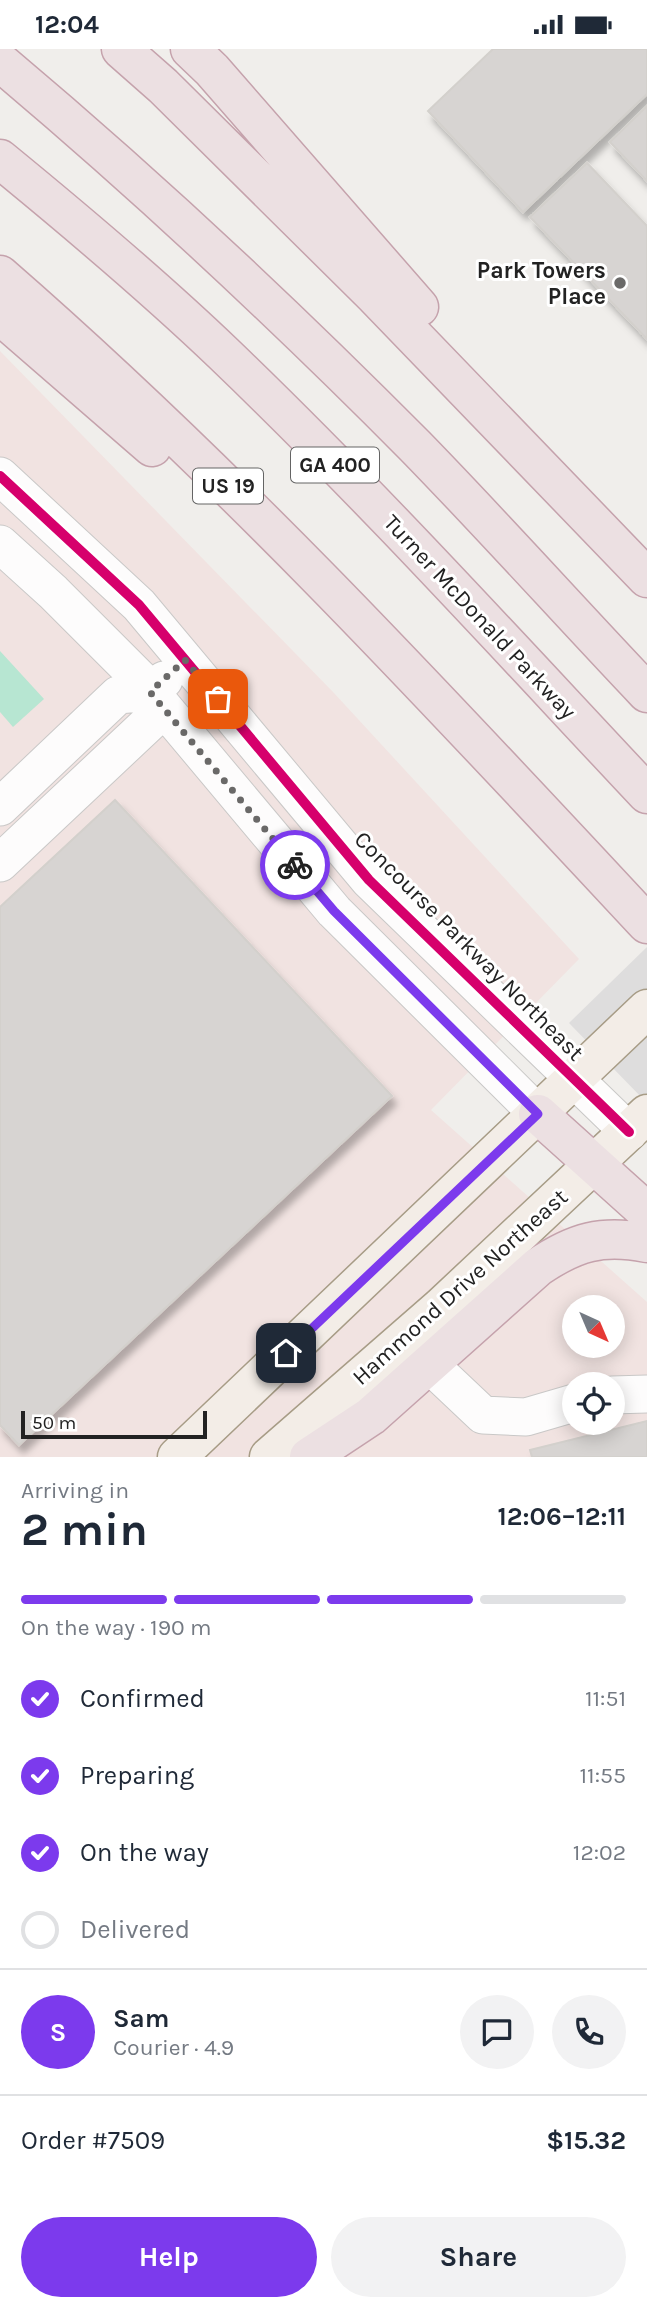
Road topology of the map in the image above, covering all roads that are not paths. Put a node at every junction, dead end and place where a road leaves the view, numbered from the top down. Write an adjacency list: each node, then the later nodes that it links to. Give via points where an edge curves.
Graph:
1 (121, 49): 8 (highway, via 365,286)
2 (190, 49): 8 (highway, via 502,402)
3 (0, 62): 13 (highway, GA 400, via 198,235 416,447)
4 (0, 159): 15 (highway, Turner McDonald Parkway / GA 400, via 223,353 407,538)
5 (0, 275): 14 (highway, US 19, via 257,514)
6 (0, 315): 14 (highway)
7 (0, 476): 11 (street, Concourse Parkway Northeast, via 139,605)
8 (585, 512): 10 (highway)
9 (0, 544): 12 (street)
10 (647, 578)
11 (185, 660): 12 (street); 20 (street, Concourse Parkway Northeast, via 369,880)
12 (150, 692): 16 (street, via 118,695); 17 (street, via 152,720); 21 (street, via 334,911)
13 (647, 693)
14 (446, 709): 18 (highway, US 19)
15 (647, 794)
16 (0, 807)
17 (0, 863)
18 (647, 924)
19 (647, 1009): 20 (main road)
20 (586, 1068): 21 (main road); 22 (street, Concourse Parkway Northeast)
21 (538, 1114): 23 (highway); 30 (main road)
22 (638, 1123): 23 (main road, Hammond Drive Northeast)
23 (595, 1164): 24 (highway); 31 (main road, Hammond Drive Northeast)
24 (647, 1212)
25 (647, 1243): 26 (highway, via 620,1238 564,1250 538,1267)
26 (429, 1364): 29 (street, via 483,1415 526,1417); 32 (highway, via 371,1416)
27 (647, 1394): 28 (street)
28 (625, 1395)
29 (562, 1406)
30 (177, 1457)
31 (269, 1457)
32 (309, 1457)

